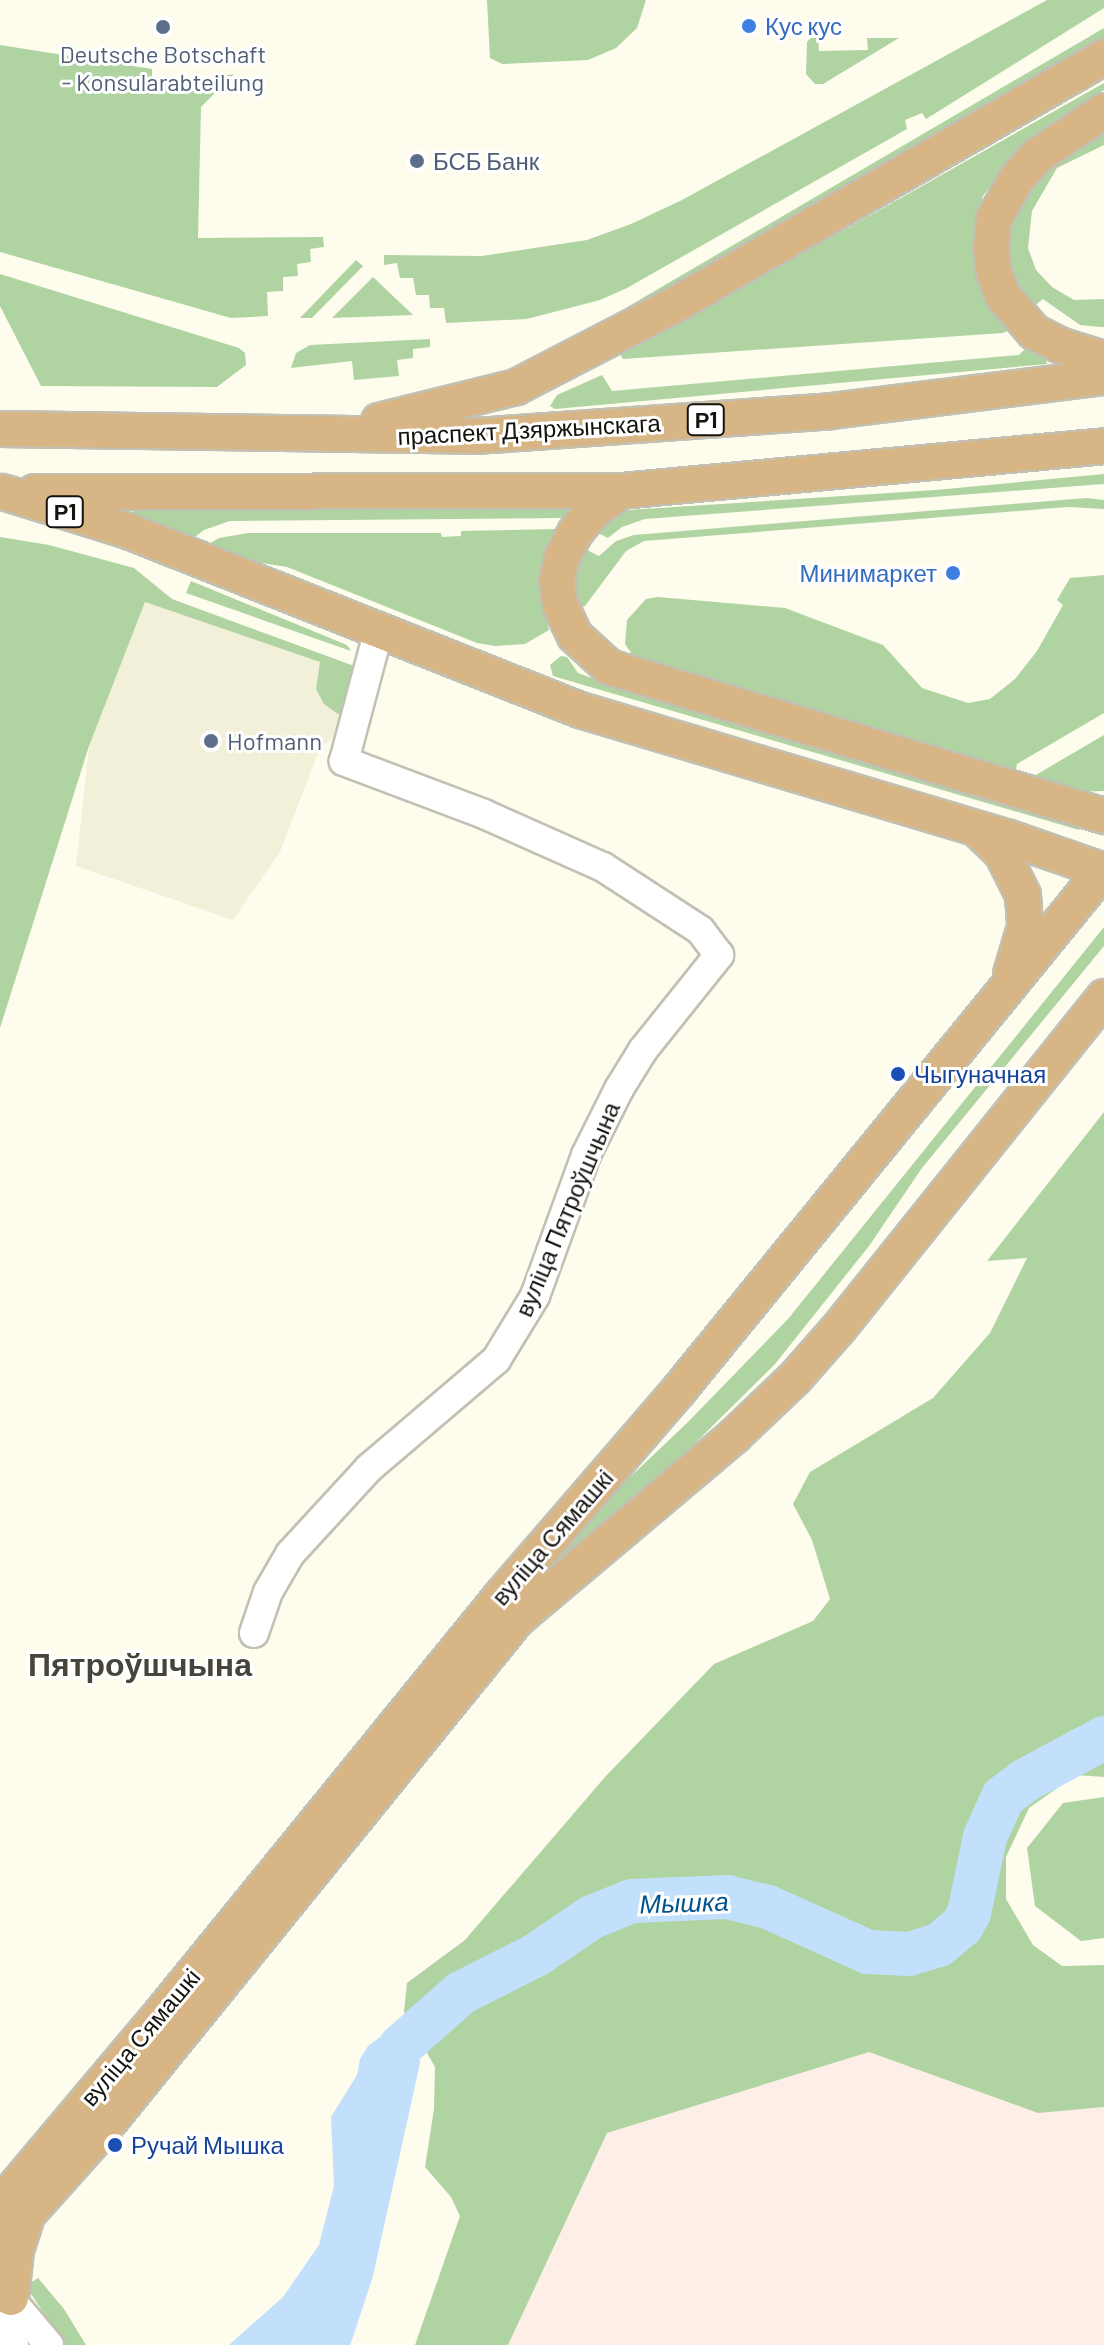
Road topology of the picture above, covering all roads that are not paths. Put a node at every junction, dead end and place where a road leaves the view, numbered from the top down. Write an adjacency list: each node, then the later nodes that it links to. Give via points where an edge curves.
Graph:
1 (1104, 57): 6 (main road, via 680,302 516,387)
2 (1104, 111): 3 (main road, via 1037,156 1017,178 994,219 991,246 1003,296 1034,332)
3 (1104, 359)
4 (1104, 377): 6 (main road, праспект Дзяржынскага / Р1, via 815,412 476,436)
5 (0, 429): 6 (main road, праспект Дзяржынскага / Р1)
6 (306, 436)
7 (1104, 446): 8 (main road)
8 (621, 491): 9 (main road); 11 (main road, via 575,533 557,580 560,604 575,636 609,667)
9 (1, 492): 10 (main road, Р1, via 128,531)
10 (378, 633): 12 (main road, Р1, via 580,710); 16 (street, вуліца Пятроўшчына, via 344,761 603,867 700,930 719,955 643,1050 619,1089 586,1155 535,1296 496,1360 369,1468 290,1554 268,1592)
11 (1104, 816)
12 (977, 828): 13 (main road, Р1); 14 (main road, via 1002,853 1023,895 1025,927)
13 (1104, 870): 14 (main road, вуліца Сямашкі)
14 (1004, 992): 17 (main road, вуліца Сямашкі, via 156,2020)
15 (1104, 997): 17 (main road, вуліца Сямашкі, via 795,1378 517,1619 100,2133)
16 (254, 1633)
17 (15, 2209): 18 (main road, вуліца Сямашкі); 19 (main road, via 16,2250)
18 (0, 2245)
19 (4, 2304): 20 (street); 21 (street)
20 (14, 2345)
21 (49, 2345)

